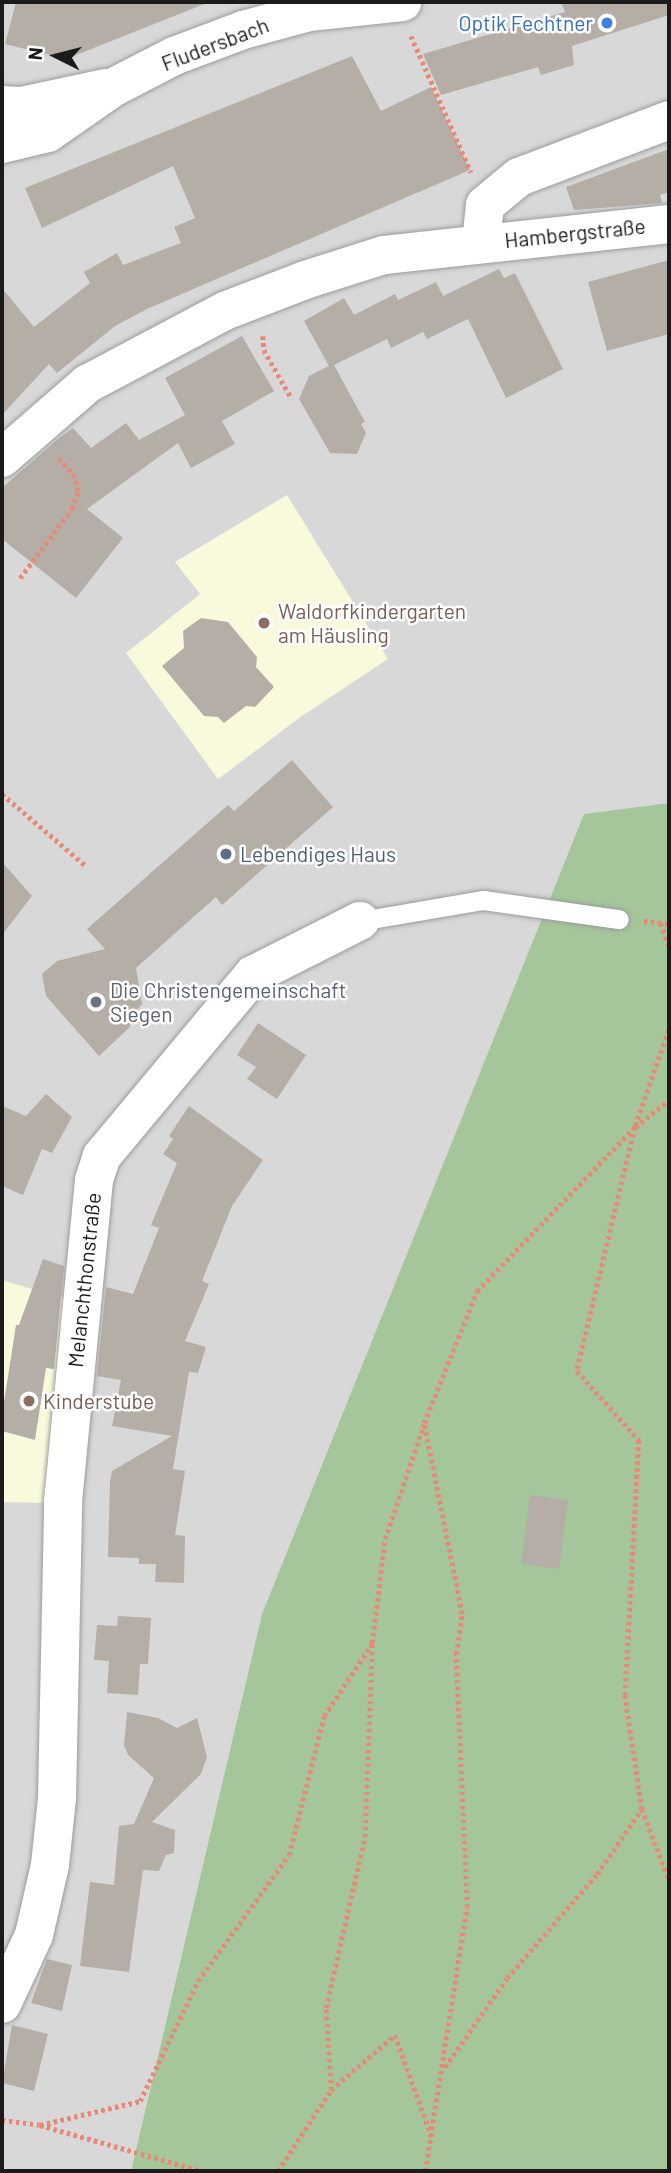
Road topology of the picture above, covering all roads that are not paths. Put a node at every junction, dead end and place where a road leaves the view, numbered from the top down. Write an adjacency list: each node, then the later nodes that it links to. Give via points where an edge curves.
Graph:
1 (399, 2): 2 (street, Fludersbach, via 309,12 243,30 174,56)
2 (114, 87): 3 (street, Fludersbach, via 83,89 21,106); 5 (street, Fludersbach, via 48,133)
3 (2, 105)
4 (669, 120): 7 (street, via 519,177 485,205)
5 (2, 144)
6 (669, 224): 7 (street, Hambergstraße)
7 (481, 243): 8 (street, Hambergstraße, via 384,255 227,310 87,384)
8 (2, 458)
9 (619, 919): 10 (lane, via 483,901)
10 (360, 921): 11 (street, Melanchthonstraße, via 253,975 102,1156 94,1180 62,1502 57,1798 50,1865 34,1935)
11 (2, 2004)

